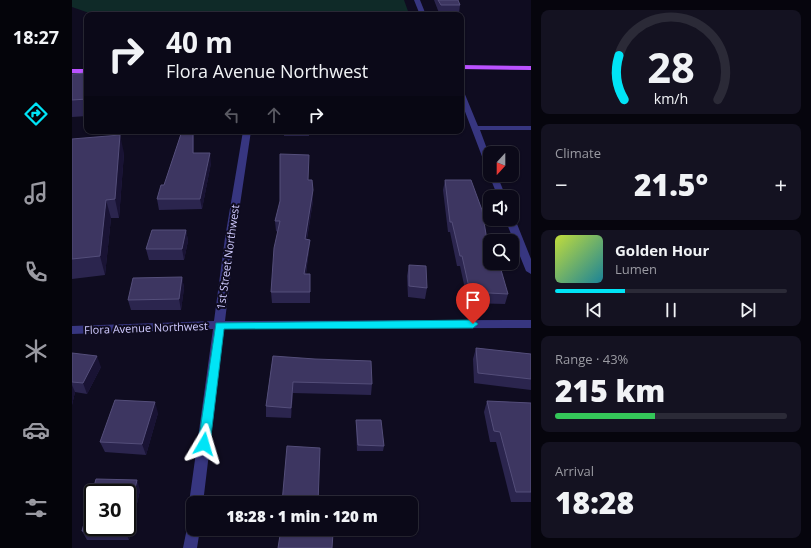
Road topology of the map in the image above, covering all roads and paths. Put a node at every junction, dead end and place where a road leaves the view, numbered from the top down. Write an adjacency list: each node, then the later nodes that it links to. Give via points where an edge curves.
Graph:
1 (417, 0): 2 (street)
2 (421, 12)
3 (72, 66): 4 (main road)
4 (84, 66)
5 (464, 68): 6 (main road)
6 (531, 68)
7 (72, 71): 8 (main road)
8 (84, 71)
9 (464, 74): 10 (main road)
10 (531, 74)
11 (464, 100): 12 (street)
12 (475, 128): 13 (street); 15 (street)
13 (531, 128)
14 (247, 134): 19 (street, 1st Street Northwest)
15 (483, 149)
16 (513, 226): 17 (street)
17 (531, 272)
18 (531, 324): 19 (street, Flora Avenue Northwest)
19 (219, 325): 20 (street, Flora Avenue Northwest); 21 (street, 1st Street Northwest)
20 (72, 330)
21 (197, 496)
22 (192, 536): 23 (street)
23 (190, 548)

